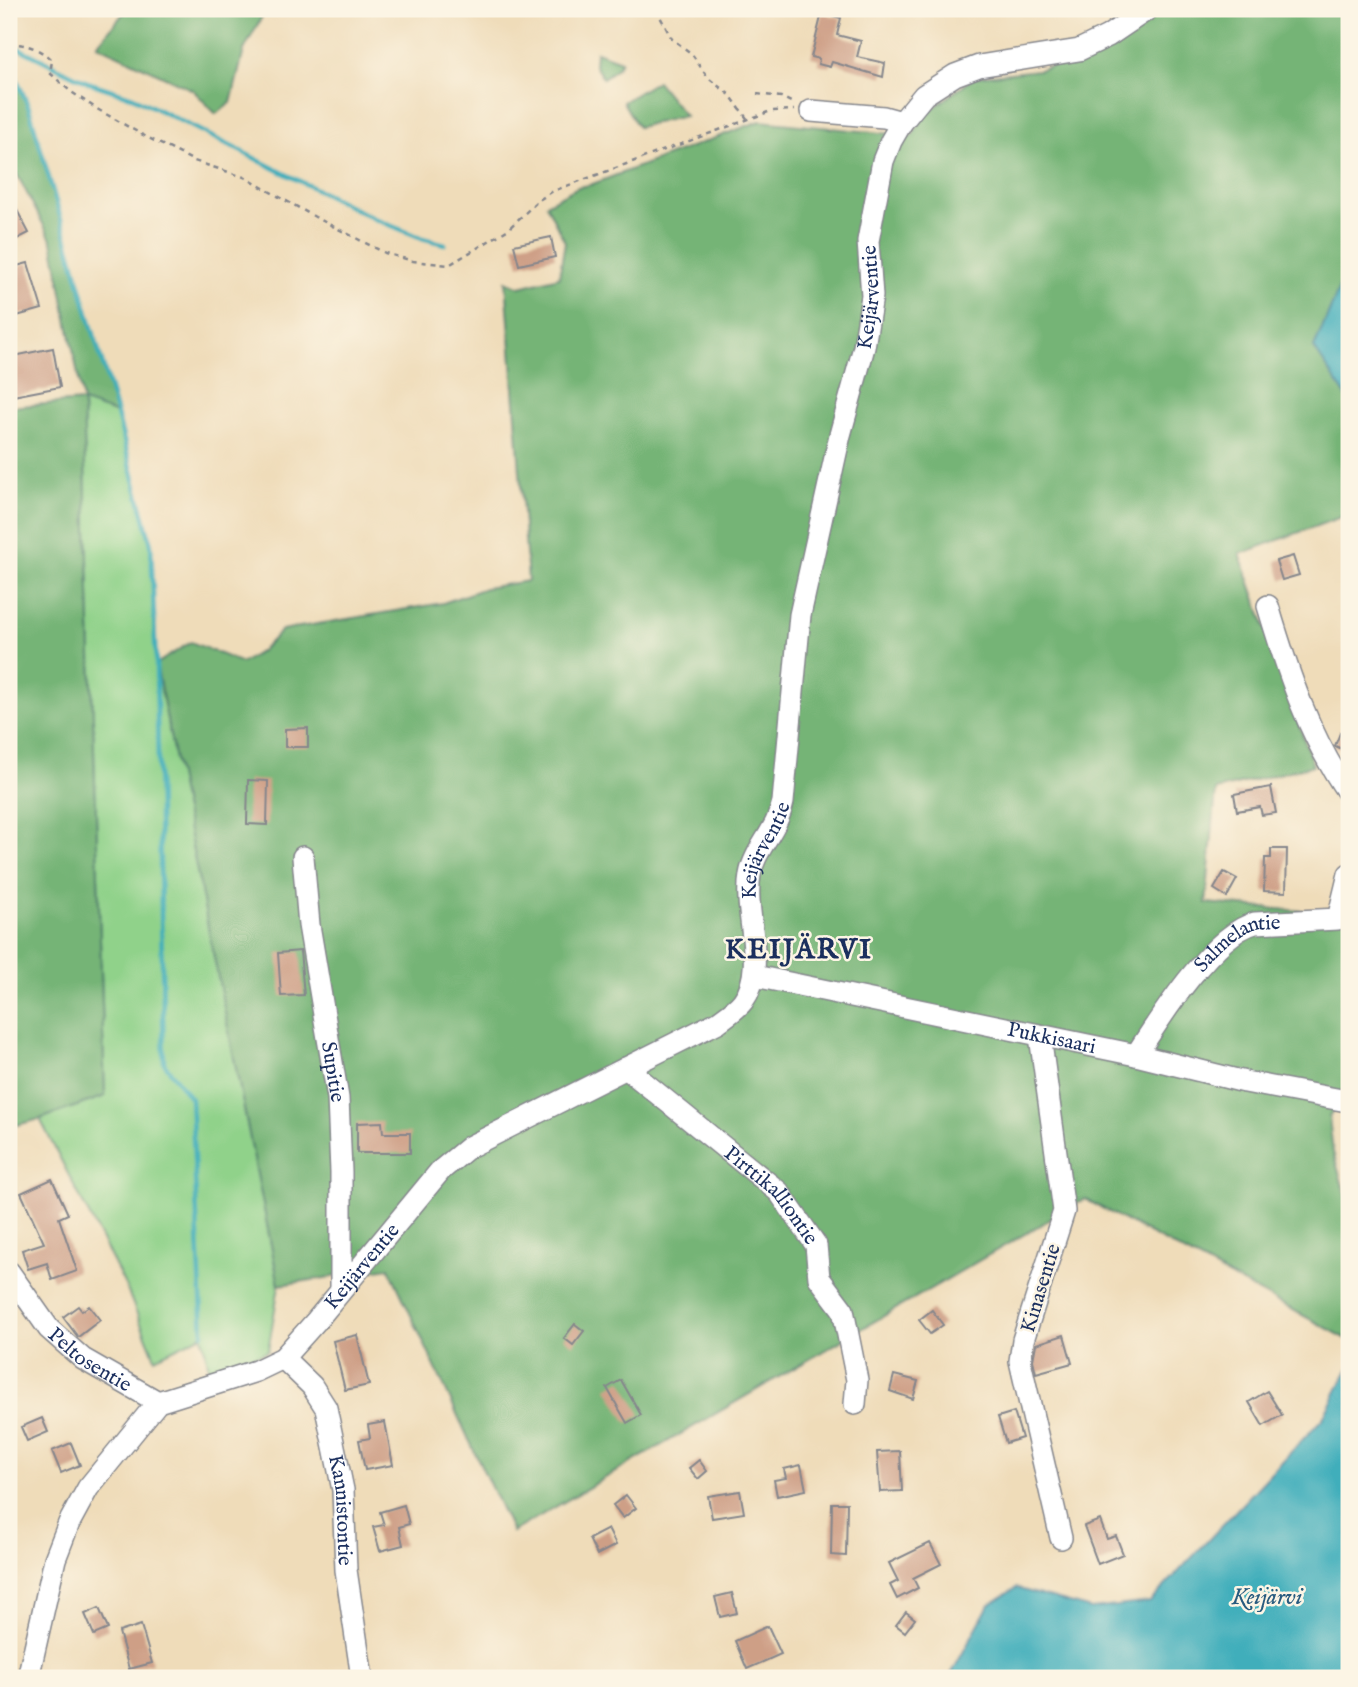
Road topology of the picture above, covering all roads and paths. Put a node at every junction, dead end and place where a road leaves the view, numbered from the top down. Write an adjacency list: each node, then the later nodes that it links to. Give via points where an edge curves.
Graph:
1 (656, 9): 6 (path, via 672,39 692,54)
2 (1148, 9): 7 (street, Keijärventie, via 1079,50 979,66 955,75 924,95)
3 (9, 45): 6 (path, via 20,43 49,57 50,73 69,91 130,128 194,161 244,177 385,253 429,264 449,265 507,230 554,191)
4 (757, 94): 5 (path, via 781,97)
5 (811, 111): 6 (path, via 779,110); 7 (street)
6 (748, 120)
7 (902, 122): 12 (street, Keijärventie, via 883,161 873,205 868,241 872,296 864,348 800,615 780,818 750,875)
8 (1268, 606): 9 (street, via 1311,730)
9 (1349, 794)
10 (303, 857): 18 (street, Supitie, via 309,925 338,1098)
11 (1349, 874): 14 (street, Salmelantie, via 1338,919 1255,923 1229,937 1180,989)
12 (755, 976): 13 (street, Pukkisaari); 15 (street, Keijärventie, via 743,1001 718,1022)
13 (1040, 1036): 14 (street, Pukkisaari); 22 (street, Kinasentie, via 1064,1211 1020,1361)
14 (1136, 1055): 16 (street, Pukkisaari)
15 (626, 1068): 18 (street, Keijärventie, via 469,1147 440,1171); 21 (street, Pirttikalliontie, via 779,1192 816,1245 818,1278 842,1310 857,1380)
16 (1347, 1101)
17 (9, 1272): 20 (street, Peltosentie, via 49,1329 83,1359)
18 (341, 1290): 19 (street, Keijärventie)
19 (282, 1358): 20 (street, Keijärventie, via 256,1371); 24 (street, Kannistontie, via 312,1386 326,1408 343,1490 346,1570)
20 (158, 1402): 23 (street, via 88,1488 68,1523 55,1559)
21 (855, 1404)
22 (1061, 1538)
23 (28, 1678)
24 (362, 1678)

